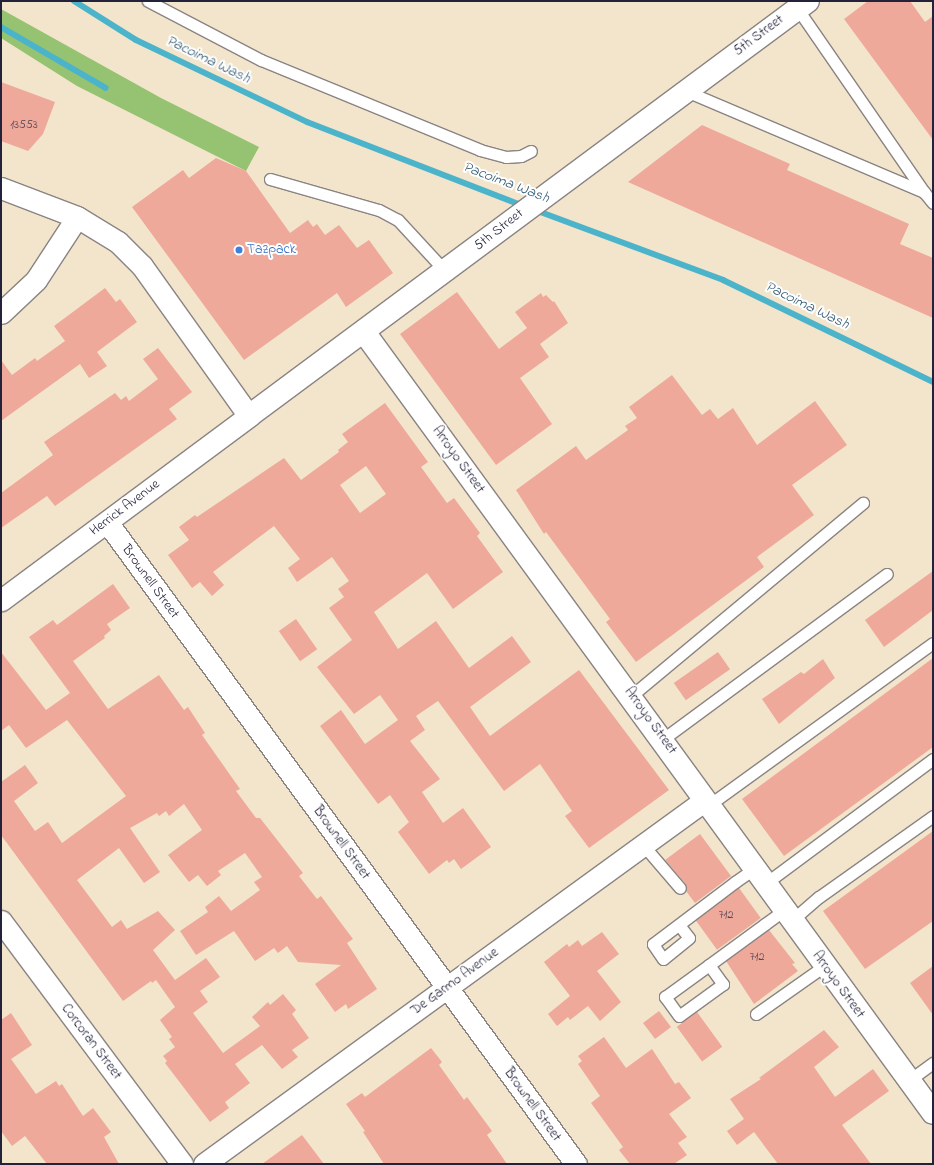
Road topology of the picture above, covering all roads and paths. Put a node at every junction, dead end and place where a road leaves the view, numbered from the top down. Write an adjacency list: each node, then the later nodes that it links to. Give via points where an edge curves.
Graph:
1 (148, 1): 4 (lane, via 261,60 480,150 506,157 521,156)
2 (802, 5): 3 (street, 5th Street); 7 (lane)
3 (686, 91): 7 (lane); 10 (street, 5th Street)
4 (531, 151)
5 (270, 179): 10 (lane, via 379,210 398,220)
6 (1, 188): 9 (street)
7 (924, 192): 8 (lane)
8 (933, 203)
9 (77, 217): 11 (street, via 36,280); 13 (street, via 118,242 142,266)
10 (445, 271): 12 (street, 5th Street)
11 (1, 313)
12 (364, 332): 13 (street, 5th Street); 19 (street, Arroyo Street)
13 (249, 416): 15 (street, Herrick Avenue)
14 (863, 502): 19 (lane)
15 (107, 522): 17 (street, Herrick Avenue); 32 (street, Brownell Street)
16 (887, 574): 20 (lane)
17 (1, 600)
18 (933, 643): 22 (lane)
19 (631, 696): 20 (street, Arroyo Street)
20 (663, 739): 22 (street, Arroyo Street)
21 (933, 759): 25 (lane)
22 (707, 802): 24 (street, De Garmo Avenue); 25 (street, Arroyo Street)
23 (933, 816): 27 (lane, via 819,897)
24 (644, 846): 26 (lane); 32 (street, De Garmo Avenue)
25 (760, 876): 27 (street, Arroyo Street); 29 (lane)
26 (680, 888)
27 (787, 915): 30 (lane); 31 (street, Arroyo Street)
28 (1, 921): 37 (street, Corcoran Street)
29 (679, 925)
30 (709, 964): 30 (lane, via 665,997 679,1016 723,984)
31 (824, 966): 33 (lane); 35 (street, Arroyo Street)
32 (446, 987): 38 (street, De Garmo Avenue); 39 (street, Brownell Street)
33 (756, 1014)
34 (933, 1063): 35 (lane)
35 (908, 1081): 36 (street, Arroyo Street)
36 (933, 1113)
37 (182, 1164)
38 (204, 1164)
39 (576, 1164)

